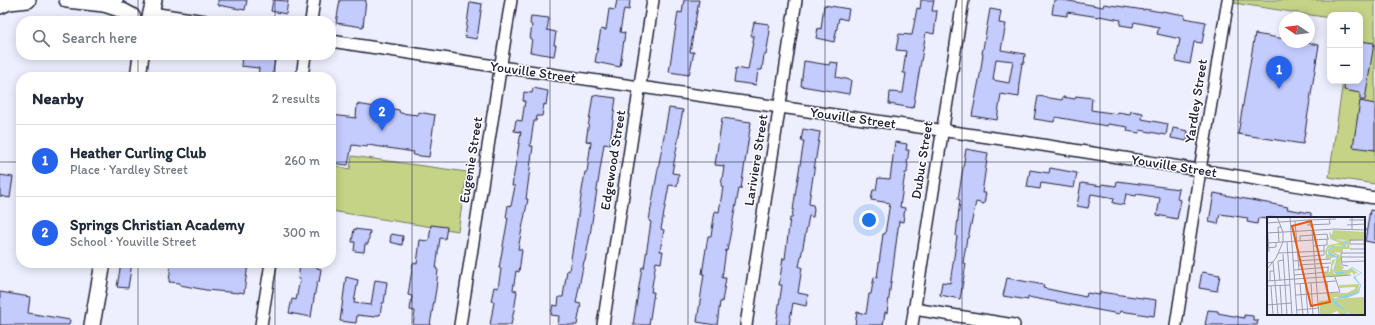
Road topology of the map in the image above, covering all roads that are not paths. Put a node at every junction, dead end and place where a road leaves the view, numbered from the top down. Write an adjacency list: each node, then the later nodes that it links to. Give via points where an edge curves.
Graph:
1 (28, 0): 10 (main road, via 9,2)
2 (67, 0): 9 (main road)
3 (314, 0): 14 (street)
4 (511, 0): 18 (street, Eugenie Street)
5 (653, 0): 21 (street, Edgewood Street)
6 (796, 0): 22 (street, Lariviere Street)
7 (963, 0): 23 (street, Dubuc Street)
8 (1228, 0): 24 (street, Yardley Street)
9 (109, 2): 12 (main road)
10 (0, 6)
11 (151, 11): 13 (street)
12 (132, 16)
13 (178, 16)
14 (312, 16)
15 (336, 42): 18 (street, Youville Street)
16 (140, 60): 19 (main road)
17 (304, 60): 20 (street)
18 (501, 68): 21 (street, Youville Street); 31 (street, Eugenie Street)
19 (139, 72)
20 (303, 72)
21 (640, 87): 22 (street, Youville Street); 32 (street, Edgewood Street)
22 (779, 107): 23 (street, Youville Street); 33 (street, Lariviere Street)
23 (942, 130): 24 (street, Youville Street); 28 (street, Dubuc Street)
24 (1200, 170): 25 (street, Youville Street); 36 (street, Yardley Street)
25 (1375, 198)
26 (102, 268): 29 (main road)
27 (270, 268): 30 (street)
28 (914, 309): 34 (street, Dubuc Street); 35 (street)
29 (92, 325)
30 (261, 325)
31 (460, 325)
32 (603, 325)
33 (746, 325)
34 (912, 325)
35 (1014, 325)
36 (1176, 325)

